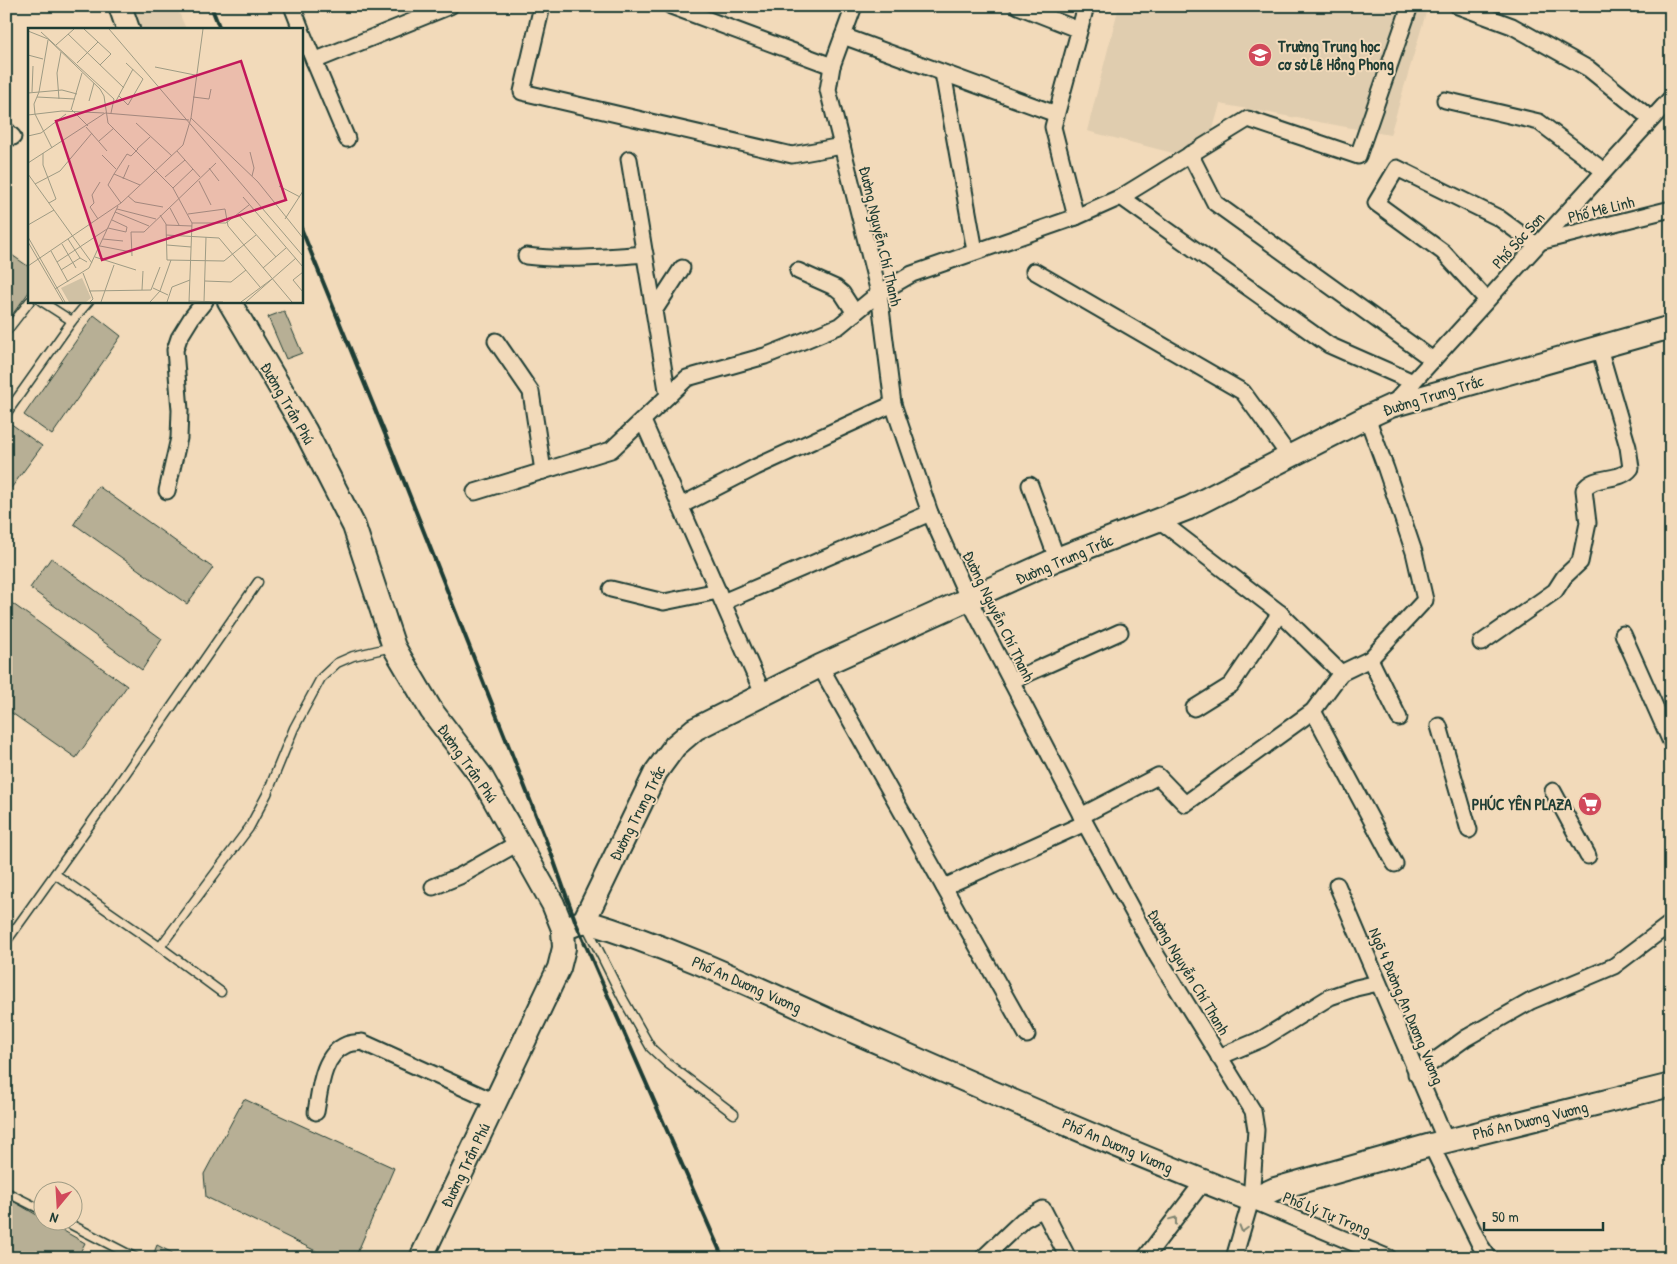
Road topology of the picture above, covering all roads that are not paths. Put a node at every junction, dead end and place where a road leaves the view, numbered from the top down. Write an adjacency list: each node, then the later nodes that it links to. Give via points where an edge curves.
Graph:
1 (120, 6): 12 (street)
2 (292, 6): 13 (street)
3 (450, 6): 11 (street)
4 (542, 6): 25 (street, via 522,92 792,155)
5 (671, 6): 18 (street)
6 (854, 6): 16 (street, Đường Nguyễn Chí Thanh)
7 (1018, 6): 14 (street)
8 (1086, 6): 14 (street)
9 (1410, 6): 26 (street, via 1358,156 1248,119)
10 (1458, 6): 23 (street, via 1512,26 1589,69)
11 (430, 10): 17 (street)
12 (128, 28)
13 (301, 28)
14 (1079, 30): 22 (street)
15 (302, 31): 17 (street)
16 (843, 36): 18 (street, Đường Nguyễn Chí Thanh); 19 (street)
17 (314, 61): 24 (street)
18 (832, 66): 25 (street, Đường Nguyễn Chí Thanh, via 828,90)
19 (943, 73): 22 (street); 33 (street)
20 (1671, 98): 23 (street, Phố Sóc Sơn)
21 (1445, 100): 28 (street, via 1539,122)
22 (1056, 114): 31 (street, via 1053,127)
23 (1651, 119): 28 (street, Phố Sóc Sơn)
24 (346, 139)
25 (842, 146): 39 (street, Đường Nguyễn Chí Thanh)
26 (1190, 154): 29 (street); 53 (street, via 1215,203)
27 (629, 159): 34 (street)
28 (1604, 171): 32 (street, Phố Sóc Sơn)
29 (1121, 197): 31 (street); 54 (street, via 1329,345)
30 (1671, 209): 32 (street, Phố Mê Linh)
31 (1076, 217): 33 (street)
32 (1538, 243): 40 (street, Phố Sóc Sơn); 40 (street, via 1498,218 1396,168 1376,203 1443,252)
33 (975, 251): 39 (street, via 912,274)
34 (645, 254): 35 (street, via 572,260); 46 (street)
35 (526, 256)
36 (682, 268): 46 (street)
37 (798, 270): 47 (street, via 836,288)
38 (1034, 271): 61 (street, via 1242,392)
39 (879, 293): 47 (street); 56 (street, Đường Nguyễn Chí Thanh)
40 (1487, 300): 53 (street, Phố Sóc Sơn)
41 (29, 302): 50 (lane)
42 (44, 302): 48 (lane)
43 (87, 302): 48 (lane)
44 (204, 302): 64 (street, via 192,316 175,350 179,438)
45 (230, 302): 78 (street, Đường Trần Phú, via 305,430 354,526)
46 (654, 312): 55 (street)
47 (855, 313): 55 (street, via 839,326 765,356 687,378)
48 (72, 321): 58 (lane)
49 (1671, 327): 52 (street, Đường Trưng Trắc)
50 (6, 332)
51 (496, 341): 62 (street, via 531,392)
52 (1599, 348): 57 (street, Đường Trưng Trắc); 77 (street, via 1628,447 1631,468 1629,472 1592,482 1584,490 1588,523 1580,562 1555,592)
53 (1433, 360): 54 (street, Phố Sóc Sơn)
54 (1413, 382): 57 (street, Phố Sóc Sơn)
55 (668, 396): 60 (street)
56 (893, 404): 66 (street); 67 (street, Đường Nguyễn Chí Thanh)
57 (1391, 406): 59 (street, Đường Trưng Trắc)
58 (6, 414)
59 (1367, 417): 61 (street, Đường Trưng Trắc); 79 (street, via 1414,552 1425,600)
60 (643, 422): 62 (street, via 612,450); 66 (street)
61 (1290, 457): 68 (street, Đường Trưng Trắc)
62 (543, 471): 65 (street)
63 (1030, 485): 69 (street)
64 (167, 491)
65 (475, 492)
66 (680, 506): 72 (street)
67 (930, 513): 72 (street); 73 (street, Đường Nguyễn Chí Thanh)
68 (1160, 520): 69 (street, Đường Trưng Trắc); 74 (street)
69 (1057, 560): 73 (street, Đường Trưng Trắc)
70 (258, 582): 95 (lane)
71 (611, 589): 72 (street, via 664,602)
72 (721, 596): 83 (street)
73 (969, 600): 80 (street, Đường Trưng Trắc); 82 (street, Đường Nguyễn Chí Thanh)
74 (1280, 613): 81 (street); 84 (street, via 1231,685)
75 (1120, 632): 82 (street)
76 (1622, 634): 88 (street)
77 (1481, 643)
78 (394, 647): 92 (street, Đường Trần Phú, via 431,710 481,776); 102 (lane, via 353,656 337,663 321,678 294,728 249,828)
79 (1370, 659): 81 (street); 86 (street)
80 (820, 666): 83 (street, Đường Trưng Trắc); 98 (street)
81 (1341, 673): 85 (street)
82 (1011, 681): 90 (street, Đường Nguyễn Chí Thanh)
83 (764, 696): 100 (street, Đường Trưng Trắc, via 695,728 675,746 656,772)
84 (1194, 708)
85 (1313, 711): 90 (street, via 1185,804 1158,776); 94 (street)
86 (1399, 718)
87 (1439, 726): 91 (street)
88 (1670, 740)
89 (1552, 791): 93 (street)
90 (1083, 820): 98 (street); 106 (street, Đường Nguyễn Chí Thanh, via 1157,956)
91 (1469, 830)
92 (518, 843): 97 (street, via 460,876); 100 (street, Đường Trần Phú, via 553,904)
93 (1588, 856)
94 (1395, 864)
95 (55, 874): 101 (lane); 102 (lane)
96 (1337, 885): 103 (street, Ngõ 4 Đường An Dương Vương)
97 (433, 887)
98 (944, 887): 105 (street)
99 (1671, 923): 107 (street, via 1614,966 1531,1000 1466,1038)
100 (573, 925): 109 (street, Đường Trần Phú, via 559,968); 111 (lane, via 651,1048); 113 (street, Phố An Dương Vương, via 622,932 680,954)
101 (6, 942)
102 (160, 946): 104 (lane)
103 (1378, 983): 106 (street, via 1330,997 1262,1039); 107 (street, Ngõ 4 Đường An Dương Vương)
104 (220, 992)
105 (1027, 1035)
106 (1219, 1057): 115 (street, Đường Nguyễn Chí Thanh, via 1253,1111 1256,1130)
107 (1416, 1074): 112 (street, Ngõ 4 Đường An Dương Vương)
108 (1671, 1085): 112 (street, Phố An Dương Vương)
109 (495, 1102): 110 (street, via 362,1042 345,1046 331,1057 323,1076); 119 (street, Đường Trần Phú)
110 (316, 1112)
111 (734, 1114)
112 (1438, 1143): 115 (street, Phố An Dương Vương, via 1275,1189); 125 (street, Ngõ 4 Đường An Dương Vương, via 1480,1245)
113 (1203, 1182): 115 (street, Phố An Dương Vương); 122 (street, one-way to 113)
114 (6, 1192): 116 (lane)
115 (1251, 1200): 123 (street, Đường Nguyễn Chí Thanh, one-way to 123); 124 (street, Phố Lý Tự Trọng)
116 (32, 1205)
117 (82, 1230): 118 (lane)
118 (136, 1258)
119 (420, 1258)
120 (983, 1258): 121 (street, via 1023,1220 1042,1209)
121 (1068, 1258)
122 (1145, 1258)
123 (1234, 1258)
124 (1389, 1258)
125 (1489, 1258)

